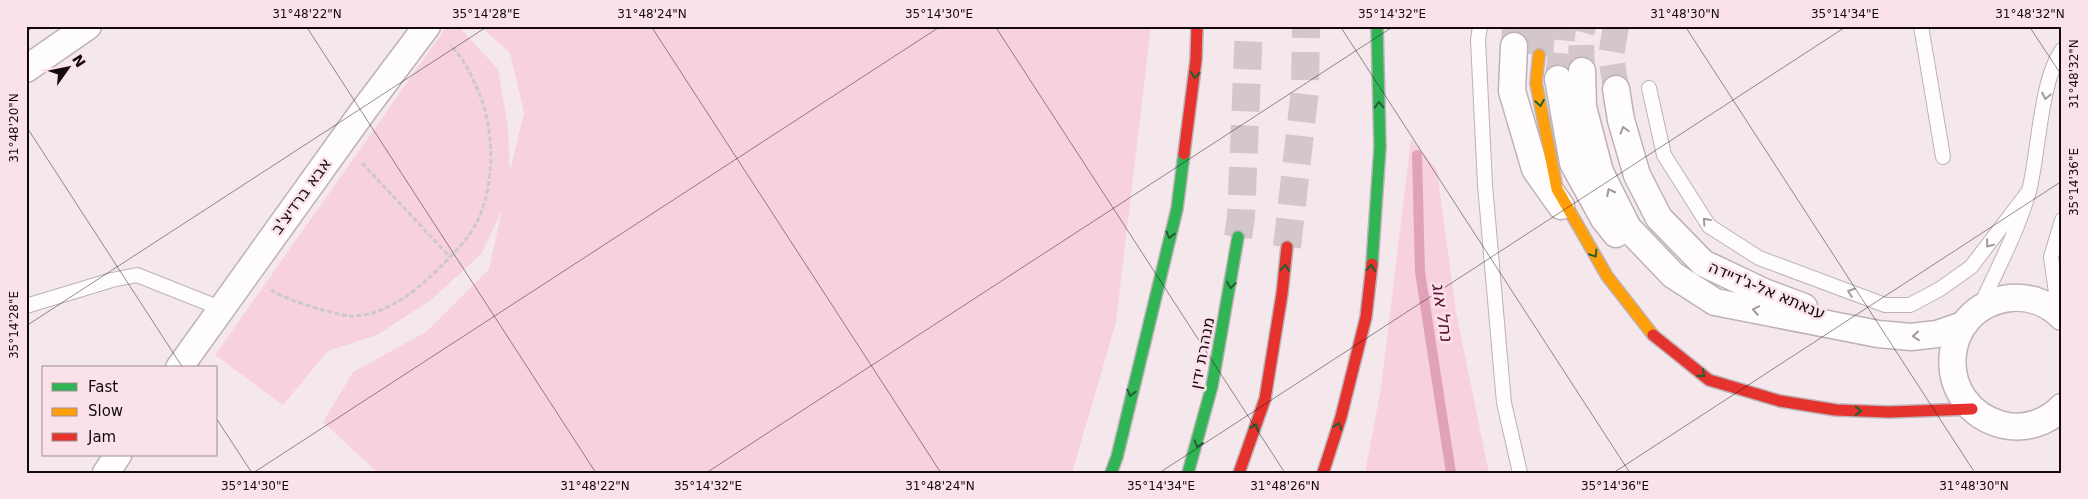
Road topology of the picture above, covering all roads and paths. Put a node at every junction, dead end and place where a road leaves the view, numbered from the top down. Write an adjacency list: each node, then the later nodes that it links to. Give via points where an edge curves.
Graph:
1 (88, 26): 11 (street)
2 (427, 26): 16 (street, אבא ברדיצ'ב)
3 (1197, 26): 36 (main road, one-way to 36, via 1196,60 1177,210)
4 (1377, 26): 39 (main road, one-way to 4, via 1366,317 1380,146)
5 (1480, 26): 40 (lane, via 1485,185 1504,403)
6 (1921, 26): 17 (lane)
7 (448, 44): 23 (path, via 470,73 486,106 492,142 487,187 476,223)
8 (1514, 46): 20 (street, via 1512,91 1535,169)
9 (2062, 50): 18 (lane, one-way to 18, via 2048,85)
10 (1539, 55): 20 (main road, one-way to 20, via 1536,83 1547,147 1558,189)
11 (26, 69)
12 (1582, 71): 25 (street, ענאתא אל-ג'דיידה, one-way to 12, via 1673,275 1628,228 1600,172 1583,107)
13 (1558, 79): 25 (street, ענאתא אל-ג'דיידה, via 1573,163 1604,219 1644,268)
14 (1649, 88): 18 (lane, one-way to 14, via 1971,266 1940,289 1910,305 1885,305 1759,258 1709,226 1664,155)
15 (1616, 89): 30 (street, ענאתא אל-ג'דיידה, one-way to 15, via 1764,292 1703,263 1659,218 1637,175)
16 (342, 141): 23 (path); 24 (street, אבא ברדיצ'ב)
17 (1943, 157)
18 (2029, 191): 29 (lane, via 2010,241)
19 (2062, 220): 28 (lane, via 2051,257)
20 (1582, 236): 33 (main road, one-way to 33, via 1607,276 1651,333 1710,380 1780,400 1836,410)
21 (1238, 237): 37 (main road, מנהרת ידין, one-way to 37, via 1222,346)
22 (1287, 247): 38 (main road, one-way to 22, via 1265,398)
23 (450, 257): 24 (path, via 416,291 381,310 350,316 285,299)
24 (245, 274): 27 (street, אבא ברדיצ'ב)
25 (1715, 302): 30 (street, ענאתא אל-ג'דיידה, one-way to 25)
26 (26, 306): 27 (lane, via 137,275)
27 (220, 308): 31 (street, אבא ברדיצ'ב)
28 (2061, 316): 29 (street, ענאתא אל-ג'דיידה, via 2041,302 2020,297 1998,300)
29 (1971, 317): 30 (street, ענאתא אל-ג'דיידה, one-way to 30, via 1937,334 1911,337); 33 (street, via 1954,345 1952,362 1954,380)
30 (1878, 334)
31 (180, 366)
32 (2062, 407): 33 (street, via 2043,421 2024,426 1990,421)
33 (1972, 409)
34 (117, 456): 35 (street)
35 (106, 473)
36 (1111, 473)
37 (1188, 473)
38 (1239, 473)
39 (1323, 473)
40 (1520, 473)

